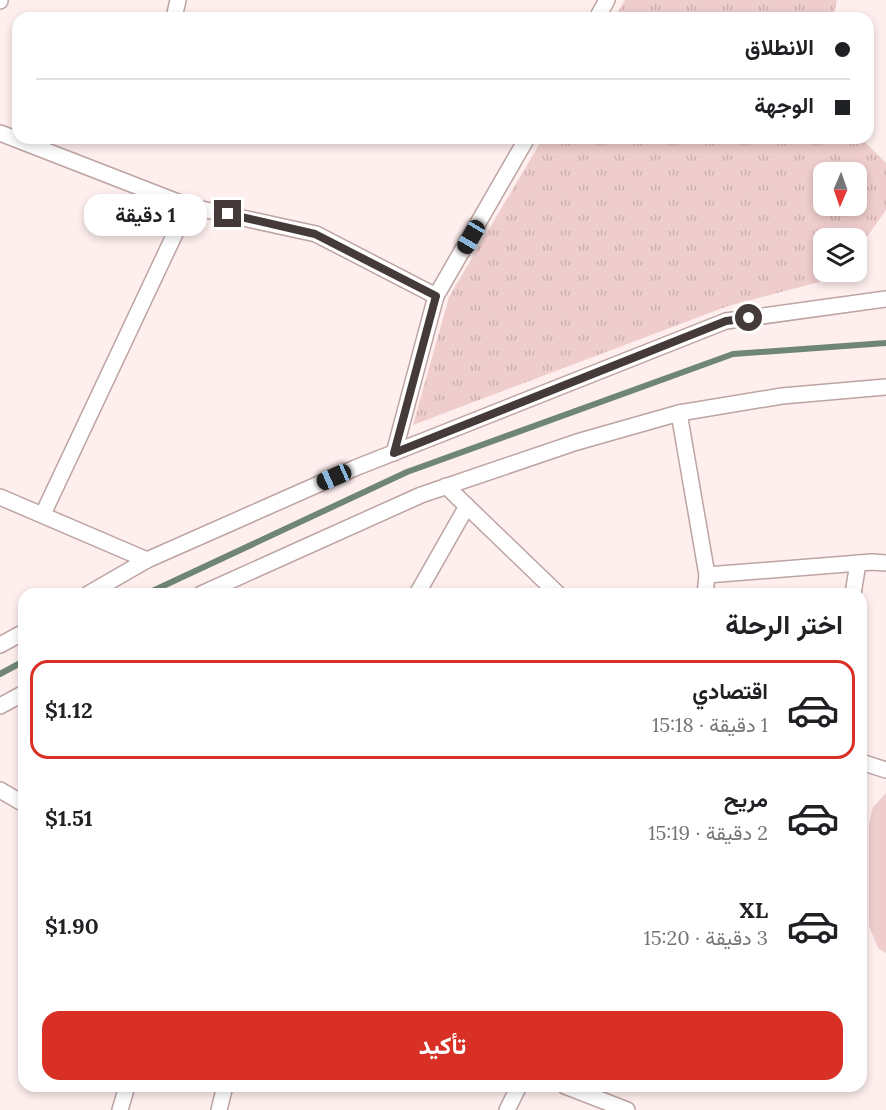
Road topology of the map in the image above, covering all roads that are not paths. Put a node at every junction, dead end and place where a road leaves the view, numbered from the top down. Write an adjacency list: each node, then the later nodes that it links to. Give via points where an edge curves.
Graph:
1 (28, 144): 3 (street)
2 (524, 144): 4 (street)
3 (188, 206): 4 (street, via 315,234); 12 (street)
4 (436, 296): 8 (street)
5 (886, 299): 8 (street, via 726,321)
6 (886, 387): 7 (street, via 782,396)
7 (679, 413): 9 (street); 16 (street)
8 (394, 453): 13 (street)
9 (446, 486): 11 (street); 18 (street)
10 (0, 497): 12 (street)
11 (467, 506): 19 (street); 20 (street)
12 (44, 514): 13 (street)
13 (147, 560): 17 (street)
14 (858, 563): 15 (street); 16 (street); 22 (street)
15 (886, 563)
16 (707, 575): 21 (street)
17 (98, 588)
18 (214, 588)
19 (420, 588)
20 (552, 588)
21 (706, 588)
22 (854, 588)
23 (18, 635): 24 (street)
24 (0, 645)
25 (18, 696): 26 (street)
26 (0, 706)
27 (867, 764): 28 (street)
28 (886, 770)
29 (0, 790): 30 (street)
30 (18, 800)
31 (125, 1092): 35 (street)
32 (224, 1092): 36 (street)
33 (516, 1092): 37 (street)
34 (580, 1092): 38 (street)
35 (120, 1110)
36 (219, 1110)
37 (507, 1110)
38 (627, 1110)

